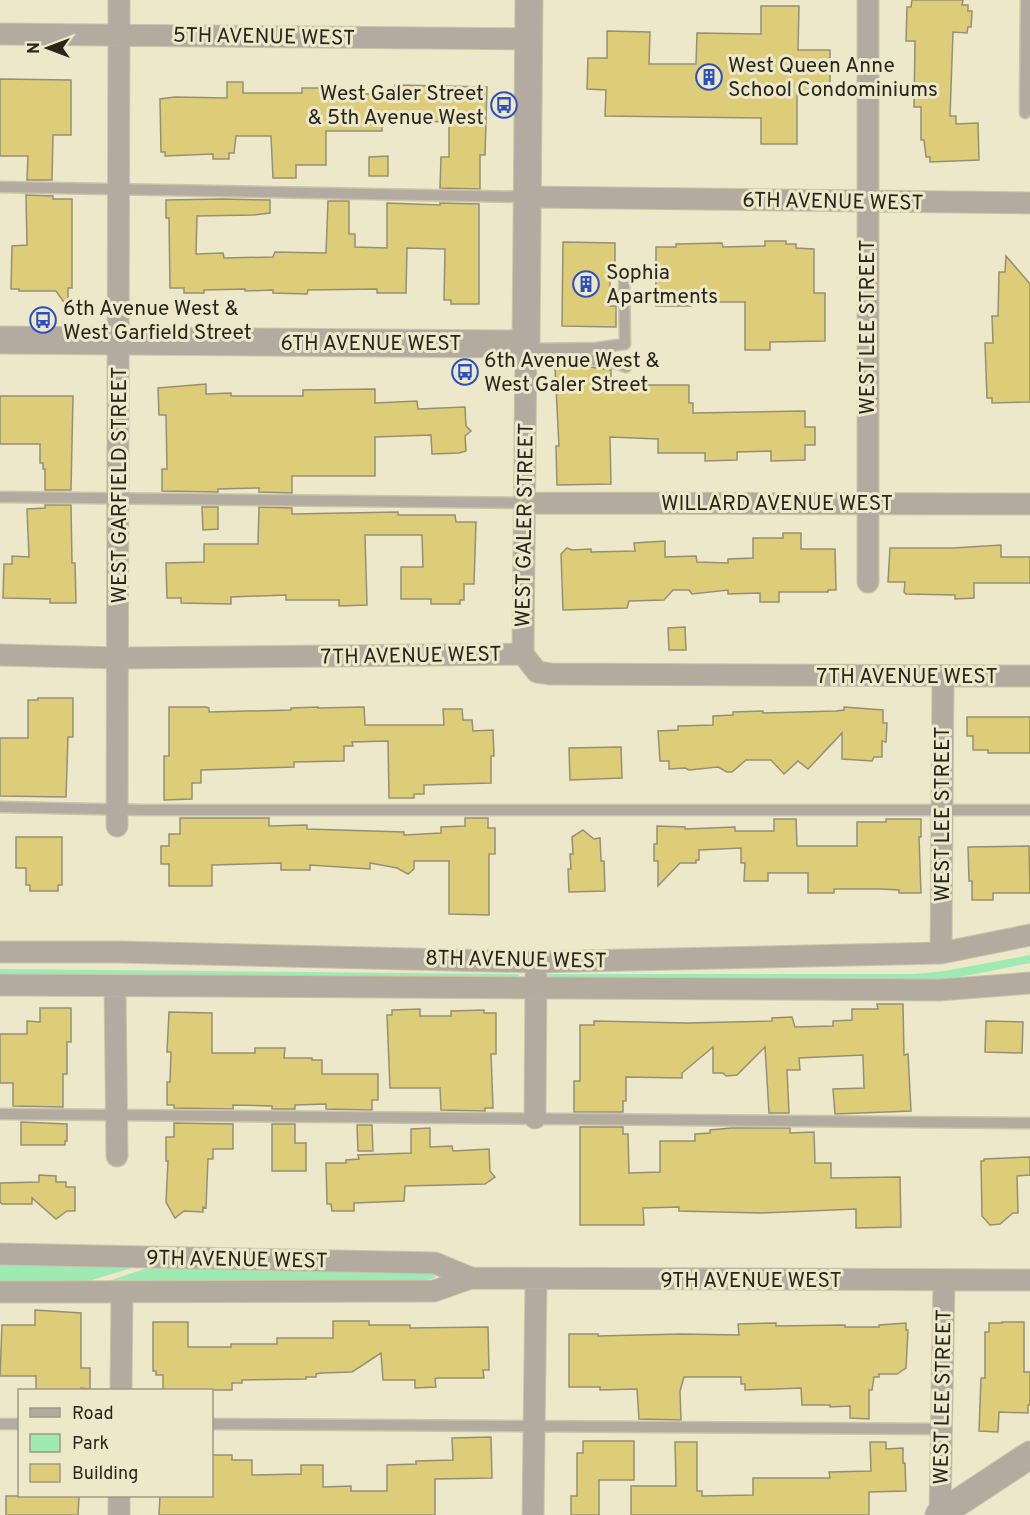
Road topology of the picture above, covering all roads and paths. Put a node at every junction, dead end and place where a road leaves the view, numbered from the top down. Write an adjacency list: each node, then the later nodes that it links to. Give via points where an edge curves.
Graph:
1 (119, 0): 6 (street, WEST GARFIELD STREET)
2 (529, 0): 7 (street, WEST GALER STREET)
3 (868, 0): 12 (street, WEST LEE STREET)
4 (1026, 0): 8 (lane)
5 (0, 34): 6 (street, 5TH AVENUE WEST)
6 (119, 35): 7 (street, 5TH AVENUE WEST); 10 (street, WEST GARFIELD STREET)
7 (529, 39): 11 (street, WEST GALER STREET)
8 (1025, 112)
9 (0, 187): 10 (lane)
10 (119, 188): 11 (lane); 16 (street, WEST GARFIELD STREET)
11 (528, 197): 12 (street, 6TH AVENUE WEST); 17 (street, WEST GALER STREET)
12 (868, 202): 13 (street, 6TH AVENUE WEST); 22 (street, WEST LEE STREET)
13 (1030, 203)
14 (624, 277): 17 (lane, via 625,345)
15 (0, 340): 16 (street, 6TH AVENUE WEST)
16 (119, 342): 17 (street, 6TH AVENUE WEST); 20 (street, WEST GARFIELD STREET)
17 (526, 352): 18 (lane); 21 (street, WEST GALER STREET)
18 (626, 367)
19 (0, 497): 20 (lane)
20 (119, 499): 21 (lane); 27 (street, WEST GARFIELD STREET)
21 (524, 503): 22 (street, WILLARD AVENUE WEST); 25 (street, WEST GALER STREET)
22 (866, 503): 23 (street, WILLARD AVENUE WEST); 24 (street, WEST LEE STREET)
23 (1030, 504)
24 (868, 582)
25 (523, 654): 27 (street, 7TH AVENUE WEST); 28 (street, 7TH AVENUE WEST, via 537,672 551,674)
26 (0, 655): 27 (street, 7TH AVENUE WEST)
27 (119, 658): 33 (street, WEST GARFIELD STREET)
28 (943, 676): 29 (street, 7TH AVENUE WEST); 31 (street, WEST LEE STREET)
29 (1030, 676)
30 (0, 807): 33 (lane)
31 (942, 809): 32 (lane); 33 (lane); 36 (street, WEST LEE STREET)
32 (1030, 810)
33 (117, 818)
34 (1030, 935): 36 (street, 8TH AVENUE WEST)
35 (0, 952): 37 (street, 8TH AVENUE WEST)
36 (942, 953): 37 (street, 8TH AVENUE WEST)
37 (536, 962): 41 (street)
38 (1030, 983): 41 (street, 8TH AVENUE WEST, via 939,990)
39 (0, 985): 40 (street, 8TH AVENUE WEST)
40 (115, 987): 41 (street, 8TH AVENUE WEST); 43 (street)
41 (535, 989): 44 (street)
42 (0, 1114): 43 (lane)
43 (117, 1114): 44 (lane); 46 (street)
44 (535, 1119): 45 (lane)
45 (1030, 1123)
46 (117, 1156)
47 (0, 1254): 48 (street, 9TH AVENUE WEST, via 435,1263)
48 (471, 1278): 49 (street, 9TH AVENUE WEST); 53 (street, 9TH AVENUE WEST, via 434,1291)
49 (536, 1280): 50 (street, 9TH AVENUE WEST); 58 (street)
50 (944, 1280): 51 (street, 9TH AVENUE WEST); 59 (street, WEST LEE STREET)
51 (1030, 1280)
52 (0, 1292): 53 (street, 9TH AVENUE WEST)
53 (122, 1292): 54 (street)
54 (121, 1389)
55 (0, 1424): 56 (lane)
56 (18, 1424)
57 (213, 1424): 58 (lane)
58 (534, 1425): 59 (lane); 63 (street)
59 (942, 1429): 64 (street, WEST LEE STREET)
60 (1030, 1455): 64 (street)
61 (119, 1497): 62 (street)
62 (119, 1515)
63 (533, 1515)
64 (939, 1515)

